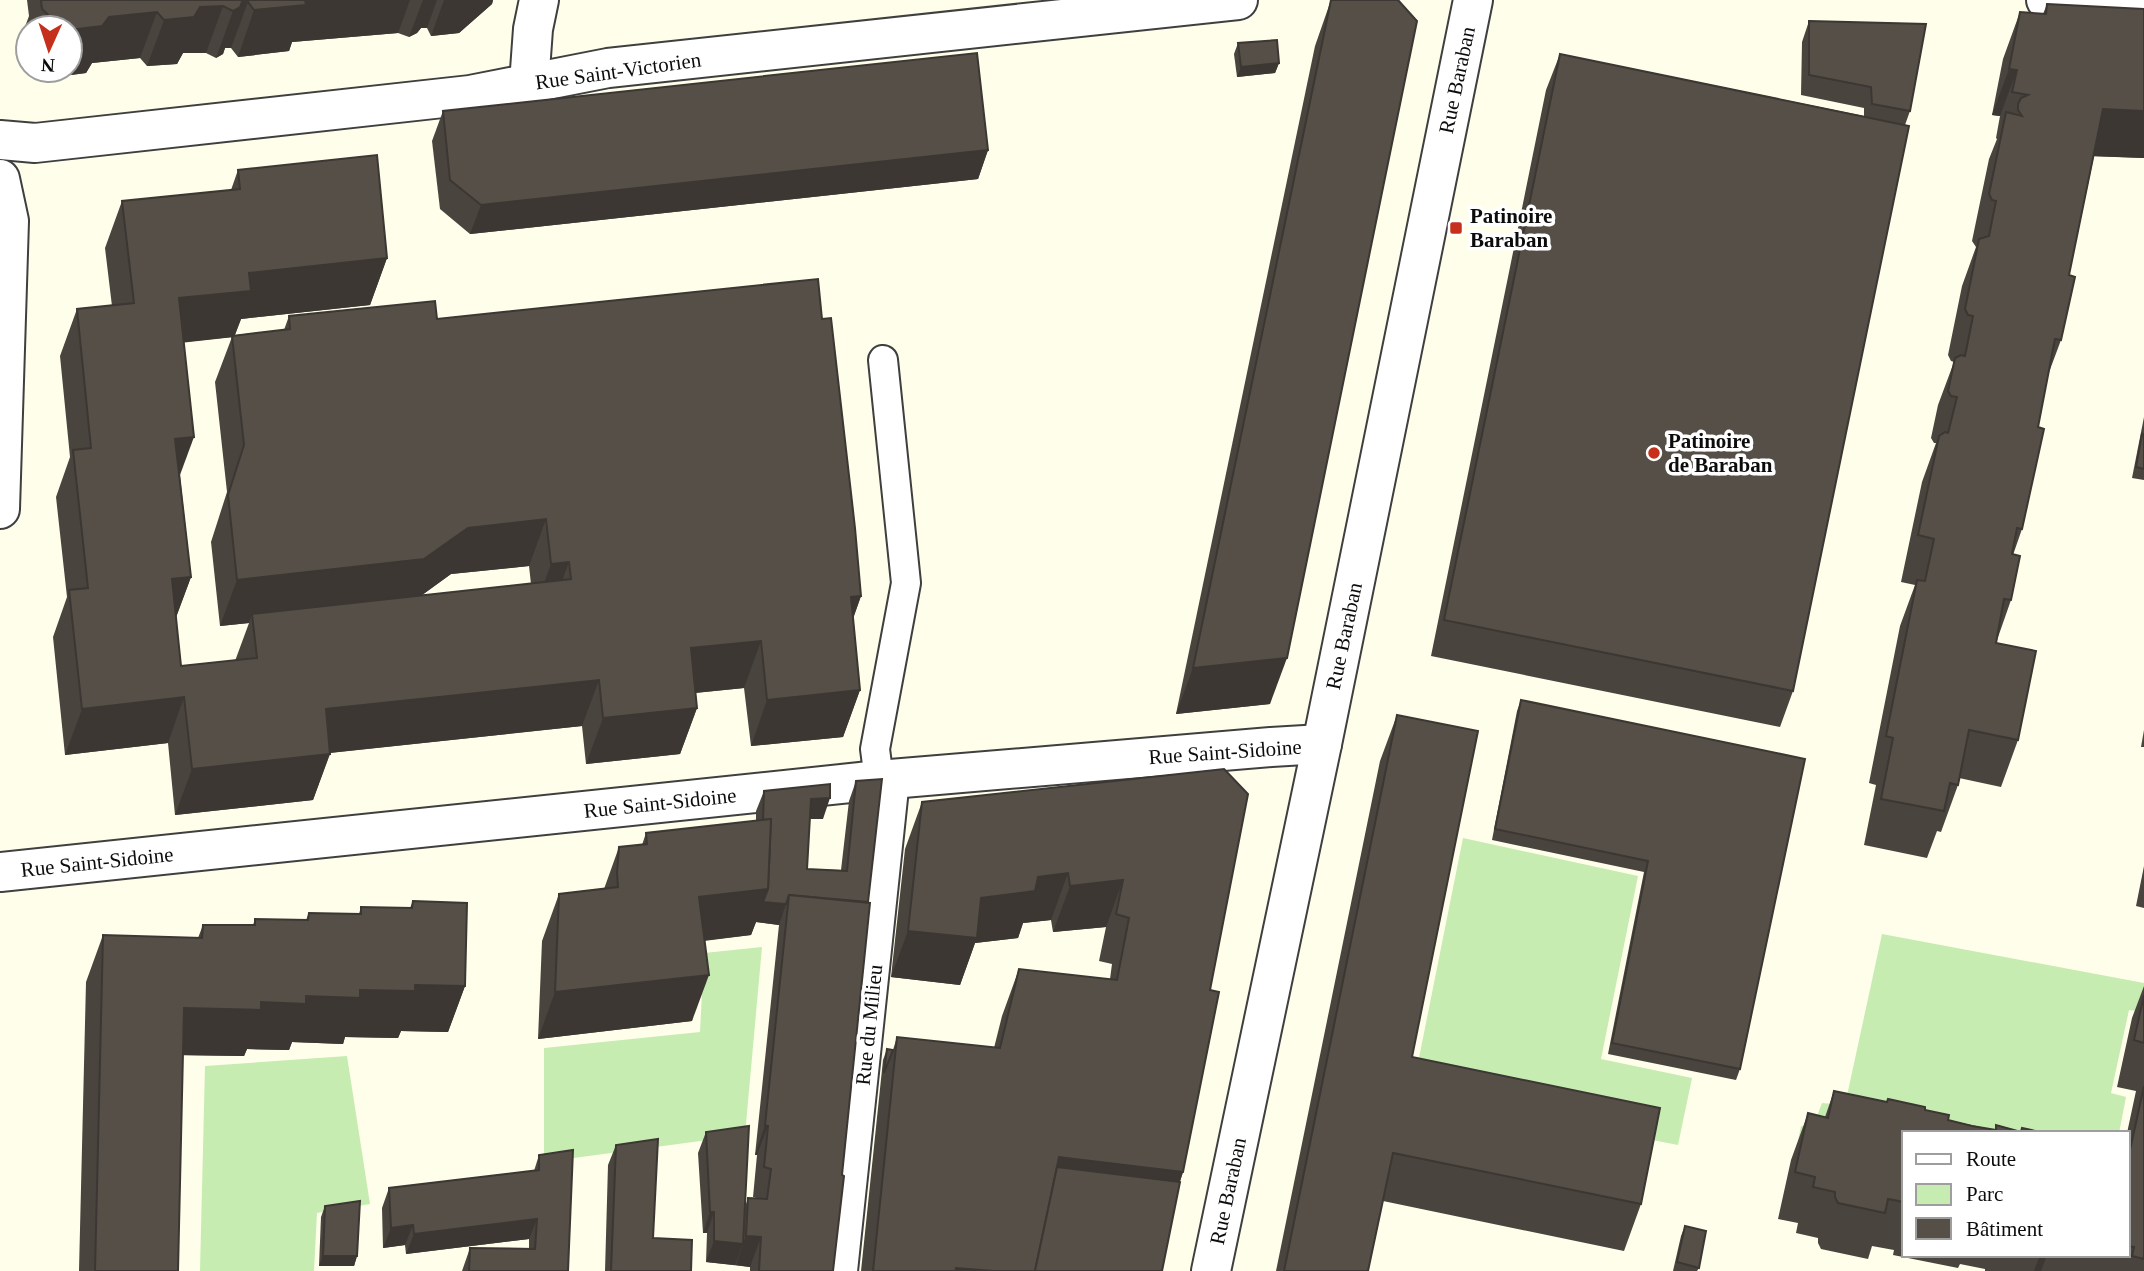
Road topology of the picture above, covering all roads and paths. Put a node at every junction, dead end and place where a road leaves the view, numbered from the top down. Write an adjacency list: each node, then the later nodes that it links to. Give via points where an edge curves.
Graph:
1 (539, 0): 6 (street)
2 (1238, 0): 6 (street, Rue Saint-Victorien, via 608,68)
3 (1474, 0): 11 (street, Rue Baraban)
4 (2046, 0): 5 (street)
5 (2144, 5)
6 (529, 84): 7 (street, Rue Saint-Victorien, via 470,95 35,143)
7 (0, 140)
8 (0, 180): 10 (street, via 9,221)
9 (883, 359): 12 (lane, Rue du Milieu, via 906,583 875,749)
10 (0, 509)
11 (1322, 744): 12 (street, Rue Saint-Sidoine); 15 (street, Rue Baraban)
12 (887, 780): 13 (street, Rue Saint-Sidoine); 14 (lane, Rue du Milieu)
13 (0, 872)
14 (843, 1271)
15 (1211, 1271)

